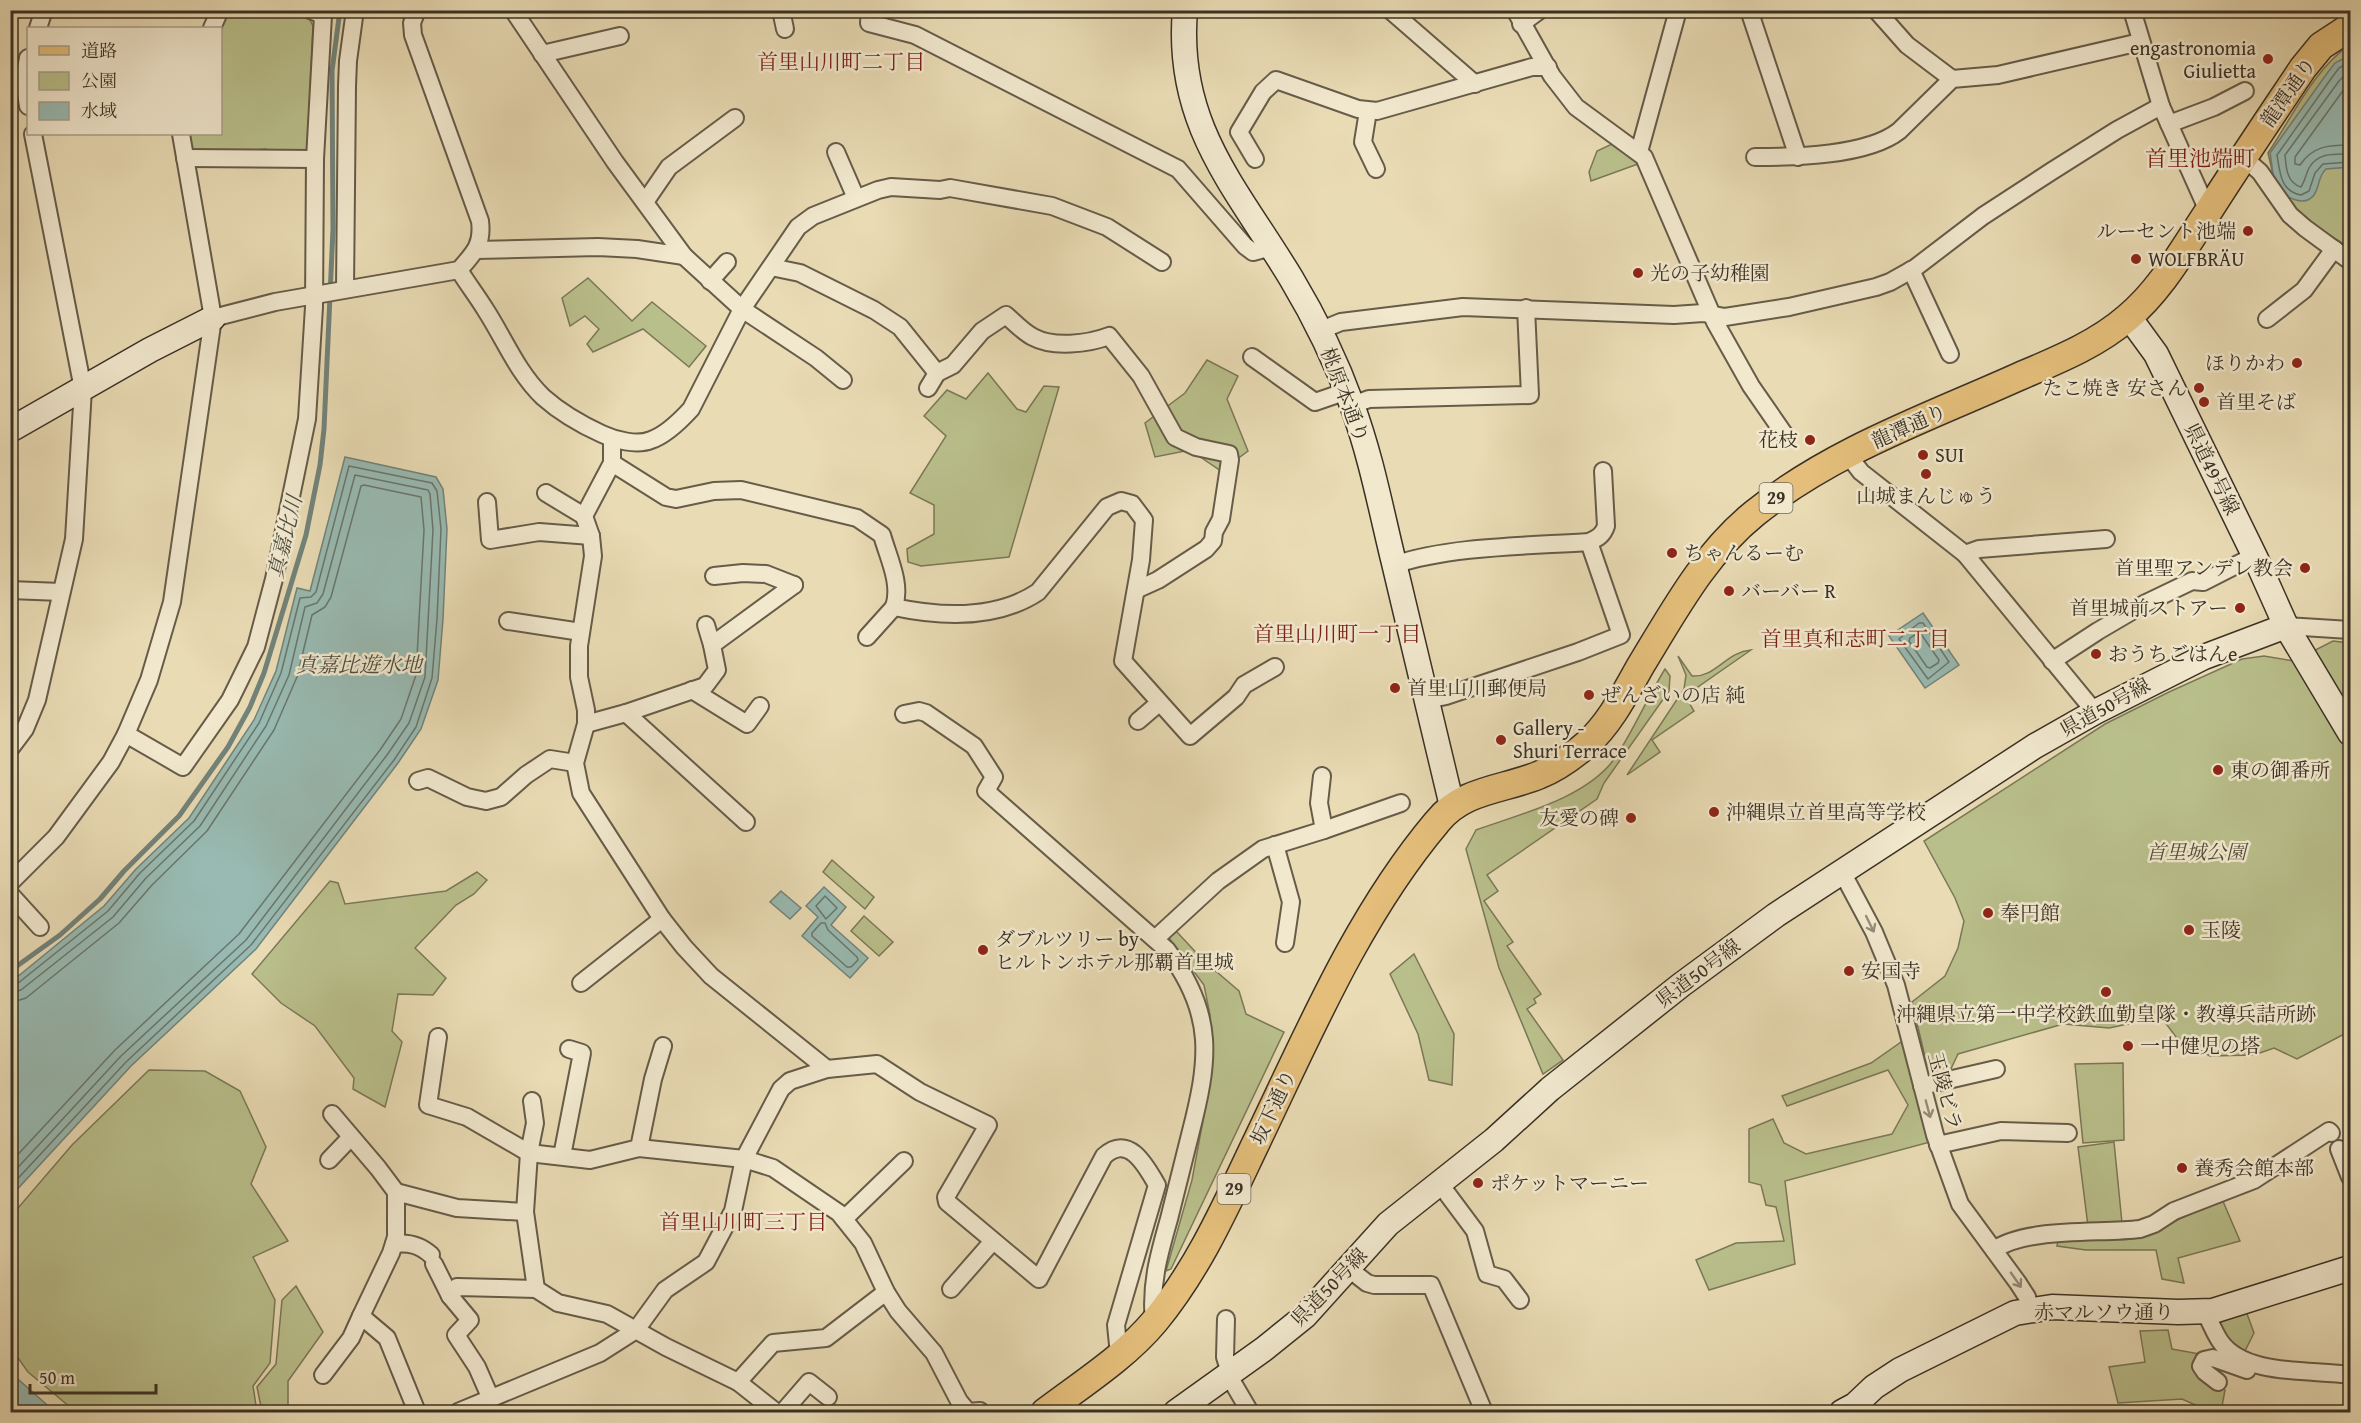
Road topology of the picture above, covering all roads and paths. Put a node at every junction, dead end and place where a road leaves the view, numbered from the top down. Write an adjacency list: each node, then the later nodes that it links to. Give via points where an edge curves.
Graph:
1 (44, 10): 17 (street)
2 (220, 10): 18 (street)
3 (356, 10): 59 (street, via 346,86)
4 (417, 10): 50 (street, via 412,23 415,44 480,221 482,235)
5 (513, 10): 23 (street)
6 (870, 10): 48 (street, via 869,23 915,35 1178,169 1245,246 1253,252)
7 (1185, 10): 48 (main road, 桃原本通り, via 1184,58 1195,112 1211,151)
8 (1390, 10): 27 (street)
9 (1540, 10): 16 (street)
10 (1678, 10): 37 (street)
11 (1749, 10): 41 (street)
12 (1876, 10): 26 (street, via 1907,45)
13 (2132, 10): 22 (street)
14 (784, 11): 20 (street)
15 (319, 12): 42 (street)
16 (1518, 17): 25 (street)
17 (38, 27)
18 (212, 27)
19 (2350, 27): 38 (main road, 龍潭通り / 29, via 2321,46)
20 (785, 29)
21 (620, 36): 23 (street)
22 (2140, 42): 26 (street, via 1998,75); 30 (street)
23 (543, 54): 46 (street)
24 (27, 64): 29 (street)
25 (1548, 67): 27 (street); 37 (street, via 1576,107)
26 (1952, 79): 41 (street, via 1890,138)
27 (1475, 84): 31 (street)
28 (2245, 91): 33 (street)
29 (27, 100)
30 (2161, 106): 33 (street); 57 (street, via 2042,177)
31 (1368, 111): 43 (street, via 1276,80 1263,92 1239,132); 44 (street, via 1363,142)
32 (735, 118): 46 (street, via 669,167)
33 (2169, 124): 47 (street)
34 (33, 135): 73 (street)
35 (181, 135): 39 (street)
36 (836, 152): 45 (street)
37 (1640, 152): 63 (street)
38 (2243, 157): 47 (main road, 龍潭通り / 29); 49 (street, via 2264,177 2290,215)
39 (185, 158): 42 (street); 65 (street)
40 (1755, 158): 41 (street)
41 (1798, 158)
42 (315, 159): 60 (street)
43 (1255, 159)
44 (1376, 169)
45 (856, 198): 54 (street, via 891,187 950,188 1053,206 1107,227); 55 (street, via 813,216 798,227)
46 (645, 202): 51 (street)
47 (2208, 211): 64 (main road, 龍潭通り / 29, via 2166,274)
48 (1272, 247): 67 (main road, 桃原本通り)
49 (2334, 249): 52 (street); 66 (street, via 2304,290)
50 (476, 250): 51 (street, via 598,247); 56 (street)
51 (684, 255): 58 (street)
52 (2350, 261)
53 (727, 262): 58 (street)
54 (1162, 262)
55 (771, 267): 62 (street); 70 (street, via 801,273 900,327)
56 (459, 270): 59 (street); 77 (street, via 527,379 543,397 571,419)
57 (1911, 270): 63 (street, via 1876,287 1789,307 1725,317); 68 (street)
58 (710, 281): 62 (street)
59 (343, 290): 60 (street)
60 (319, 294): 65 (street); 114 (street, via 307,419 270,602 256,647 230,700 183,767)
61 (1526, 308): 63 (street); 67 (street, via 1463,307 1384,315 1341,322); 74 (street, via 1530,395)
62 (742, 309): 71 (street); 77 (street, via 691,410 650,441)
63 (1711, 315): 76 (street, via 1751,386)
64 (2129, 317): 78 (main road, 龍潭通り / 29, via 2055,361); 88 (main road, 県道49号線, via 2156,354)
65 (213, 318): 73 (main road); 114 (street, via 172,602 149,680)
66 (2267, 319)
67 (1319, 331): 74 (main road, 桃原本通り)
68 (1950, 354)
69 (1252, 357): 74 (street, via 1315,402)
70 (937, 373): 72 (street); 92 (street, via 953,365 982,331 1006,315 1033,337 1063,344 1109,336 1141,376 1175,437 1196,447 1229,454 1221,519 1213,541 1158,580)
71 (843, 380)
72 (928, 388)
73 (83, 389): 75 (main road); 93 (street, via 74,539)
74 (1350, 398): 89 (main road, 桃原本通り)
75 (10, 430)
76 (1787, 438)
77 (612, 439): 79 (street)
78 (1846, 454): 87 (street, via 1861,472); 120 (main road, 龍潭通り / 29, via 1783,492 1715,552 1688,589 1613,714 1586,744 1540,774 1477,793)
79 (612, 463): 83 (street); 94 (street, via 666,497 741,490 857,518 882,535 898,596)
80 (1602, 471): 86 (street, via 1606,526 1604,533)
81 (546, 493): 83 (street)
82 (487, 502): 84 (street, via 490,540 539,532)
83 (584, 516): 84 (street)
84 (591, 536): 99 (street, via 593,556)
85 (2106, 539): 87 (street, via 1979,549)
86 (1589, 542): 89 (street, via 1479,550 1412,558); 105 (street, via 1621,635)
87 (1965, 554): 102 (street)
88 (2263, 559): 97 (main road, 県道49号線); 102 (street, via 2203,582 2192,581 2144,604)
89 (1394, 565): 105 (main road, 桃原本通り)
90 (714, 576): 101 (street, via 766,574 794,585)
91 (10, 590): 93 (street)
92 (1136, 590): 94 (street, via 1144,520 1132,504 1121,501 1107,507 1038,592 1025,601 1002,610 968,613 923,613); 106 (street, via 1123,661)
93 (61, 592): 115 (street, via 37,700 25,729)
94 (894, 607): 100 (street)
95 (508, 621): 99 (street)
96 (706, 625): 101 (street)
97 (2286, 626): 98 (street); 108 (main road, 県道50号線, via 2204,657); 113 (main road, 県道49号線)
98 (2350, 630)
99 (581, 632): 112 (street, via 579,677)
100 (867, 637)
101 (712, 645): 104 (street, via 717,670 705,686)
102 (2052, 661): 108 (street)
103 (1275, 667): 106 (street, via 1244,685 1236,698 1190,736)
104 (692, 690): 107 (street, via 747,724); 109 (street)
105 (1426, 700): 120 (main road, 桃原本通り)
106 (1159, 703): 111 (street)
107 (760, 706)
108 (2095, 712): 124 (main road, 県道50号線, via 2035,746)
109 (626, 713): 112 (street); 121 (street)
110 (904, 714): 129 (street, via 926,713 974,746 994,777 986,791)
111 (1138, 721)
112 (586, 724): 116 (street)
113 (2350, 733)
114 (126, 734): 125 (street, via 70,820 39,857)
115 (10, 748)
116 (575, 763): 118 (street, via 550,759 501,797 486,801 467,797 429,778); 127 (street, via 581,793)
117 (1322, 776): 122 (street, via 1319,803)
118 (418, 782)
119 (1401, 803): 122 (street)
120 (1452, 806): 170 (main road, 坂下通り / 29, via 1414,851 1358,938 1220,1220)
121 (746, 822)
122 (1324, 830): 123 (street)
123 (1275, 845): 129 (street, via 1263,849 1218,881); 130 (street, via 1291,902)
124 (1842, 872): 137 (street, 玉陵ビラ, one-way to 137, via 1896,985); 152 (main road, 県道50号線, via 1776,915 1630,1024)
125 (10, 883)
126 (10, 894): 128 (street)
127 (662, 919): 131 (street); 135 (street, via 711,976)
128 (39, 927)
129 (1155, 939): 170 (street, via 1179,966 1197,1002 1206,1062 1155,1269)
130 (1285, 944)
131 (581, 983)
132 (438, 1037): 146 (street, via 428,1105 467,1117)
133 (663, 1046): 144 (street)
134 (569, 1049): 147 (street, via 582,1053)
135 (827, 1069): 148 (street, via 790,1081 781,1089); 156 (street, via 877,1064 920,1092 988,1125 946,1202)
136 (1996, 1069): 137 (street)
137 (1922, 1086): 143 (street, 玉陵ビラ, one-way to 143)
138 (532, 1101): 146 (street, via 535,1123)
139 (332, 1114): 142 (street)
140 (2068, 1132): 143 (street, via 2001,1131)
141 (2331, 1133): 158 (street, via 2254,1180 2174,1211 2140,1229 2046,1235 2003,1244)
142 (351, 1137): 149 (street); 153 (street)
143 (1938, 1145): 158 (street, 玉陵ビラ, via 1960,1204)
144 (639, 1148): 147 (street, via 590,1160); 148 (street)
145 (2339, 1149): 151 (street)
146 (529, 1153): 147 (street); 154 (street)
147 (562, 1156)
148 (744, 1159): 155 (street, via 773,1168); 171 (street, via 733,1211 706,1262 665,1290)
149 (329, 1160)
150 (904, 1161): 155 (street)
151 (2350, 1177)
152 (1440, 1184): 160 (main road, 県道50号線, via 1388,1224); 165 (street, via 1475,1231 1487,1274 1504,1279)
153 (396, 1192): 154 (street, via 457,1208); 157 (street)
154 (525, 1212): 161 (street)
155 (844, 1220): 163 (street, via 863,1243)
156 (993, 1241): 162 (street); 172 (street, via 1039,1279 1104,1156 1130,1149 1157,1185 1118,1314)
157 (394, 1244): 164 (street, via 406,1242 423,1248); 168 (street)
158 (1994, 1250): 166 (street, 玉陵ビラ, one-way to 166, via 2023,1290)
159 (2350, 1268): 167 (main road, 赤マルソウ通り)
160 (1349, 1269): 174 (main road, 県道50号線, via 1305,1316); 189 (street, via 1374,1286 1431,1285)
161 (536, 1289): 164 (street, via 458,1287); 171 (street, via 558,1303 607,1314)
162 (951, 1289)
163 (886, 1292): 177 (street, via 826,1338 773,1343); 181 (street, via 934,1353 959,1401 968,1412)
164 (450, 1296): 180 (street, via 470,1320 456,1335 477,1366)
165 (1520, 1300)
166 (2030, 1309): 167 (main road, 赤マルソウ通り); 190 (main road, 赤マルソウ通り, via 1999,1320 1900,1370)
167 (2205, 1312): 173 (street, via 2220,1341)
168 (361, 1316): 175 (street, via 351,1338); 182 (street, via 387,1338)
169 (1226, 1319): 174 (street, via 1225,1358)
170 (1154, 1322): 172 (main road, 坂下通り / 29)
171 (636, 1330): 177 (street); 180 (street, via 600,1353)
172 (1119, 1355): 186 (main road, 坂下通り / 29)
173 (2250, 1361): 176 (street, via 2277,1370); 178 (street, via 2247,1370 2213,1358 2204,1360 2201,1366)
174 (1229, 1374): 187 (main road, 県道50号線); 188 (street)
175 (323, 1375)
176 (2350, 1375)
177 (738, 1382): 184 (street)
178 (2218, 1382)
179 (828, 1397): 185 (street, via 809,1382)
180 (491, 1399): 183 (street)
181 (980, 1411)
182 (417, 1413)
183 (458, 1413)
184 (776, 1413)
185 (783, 1413)
186 (1045, 1413)
187 (1176, 1413)
188 (1250, 1413)
189 (1484, 1413)
190 (1842, 1413)

